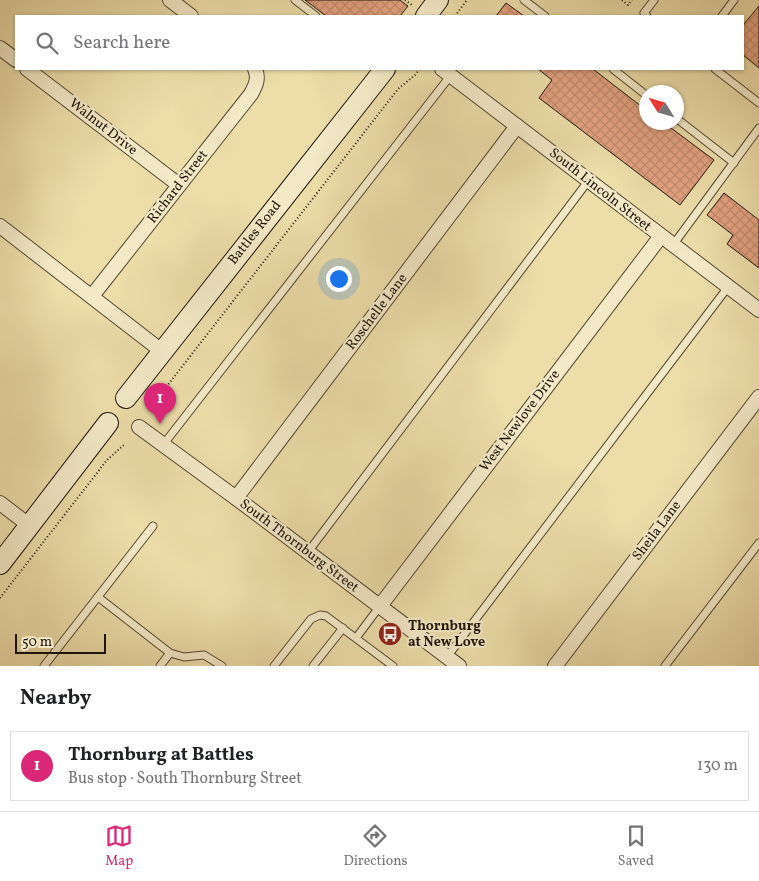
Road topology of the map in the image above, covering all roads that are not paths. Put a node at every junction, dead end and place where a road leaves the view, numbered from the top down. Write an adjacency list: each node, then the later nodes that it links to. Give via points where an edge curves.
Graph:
1 (170, 0): 6 (street)
2 (295, 0): 7 (lane)
3 (524, 0): 8 (lane)
4 (654, 0): 9 (lane, via 644,13)
5 (734, 0): 10 (lane)
6 (190, 15)
7 (315, 15)
8 (544, 15)
9 (646, 15)
10 (723, 15)
11 (0, 48): 12 (street)
12 (15, 59)
13 (28, 70): 26 (street, Walnut Drive)
14 (383, 70): 33 (street, Battles Road)
15 (614, 70): 19 (lane)
16 (716, 70): 20 (lane)
17 (256, 72): 26 (street, Richard Street, via 251,94)
18 (447, 72): 22 (street, South Lincoln Street); 38 (lane)
19 (639, 89)
20 (759, 103)
21 (684, 124): 24 (lane)
22 (517, 126): 25 (street, South Lincoln Street); 39 (street, Roschelle Lane)
23 (759, 128): 24 (lane)
24 (734, 162): 29 (lane)
25 (589, 180): 28 (street, South Lincoln Street); 44 (lane)
26 (178, 185): 31 (street, Richard Street)
27 (0, 226): 31 (street)
28 (661, 236): 29 (street, South Lincoln Street); 47 (street, West Newlove Drive)
29 (673, 246): 30 (street, South Lincoln Street)
30 (728, 287): 32 (street, South Lincoln Street); 51 (lane)
31 (92, 296): 33 (street)
32 (759, 310)
33 (162, 352): 35 (street, Battles Road)
34 (759, 397): 59 (street, Sheila Lane)
35 (126, 398)
36 (108, 423): 41 (street)
37 (139, 427): 38 (street, South Thornburg Street)
38 (163, 445): 39 (street, South Thornburg Street)
39 (236, 498): 44 (street, South Thornburg Street)
40 (0, 503): 41 (street)
41 (30, 526): 45 (street)
42 (153, 526): 46 (lane)
43 (759, 543): 60 (lane)
44 (308, 552): 47 (street, South Thornburg Street)
45 (0, 564)
46 (98, 597): 50 (lane); 52 (lane)
47 (380, 606): 49 (lane); 51 (street, South Thornburg Street)
48 (343, 628): 49 (lane); 55 (lane, via 326,616 311,619); 56 (lane)
49 (356, 638): 57 (lane)
50 (170, 653): 53 (lane); 54 (lane, via 204,655)
51 (447, 657): 58 (street, South Thornburg Street)
52 (44, 666)
53 (160, 666)
54 (222, 666)
55 (274, 666)
56 (313, 666)
57 (393, 666)
58 (459, 666)
59 (555, 666)
60 (665, 666)

